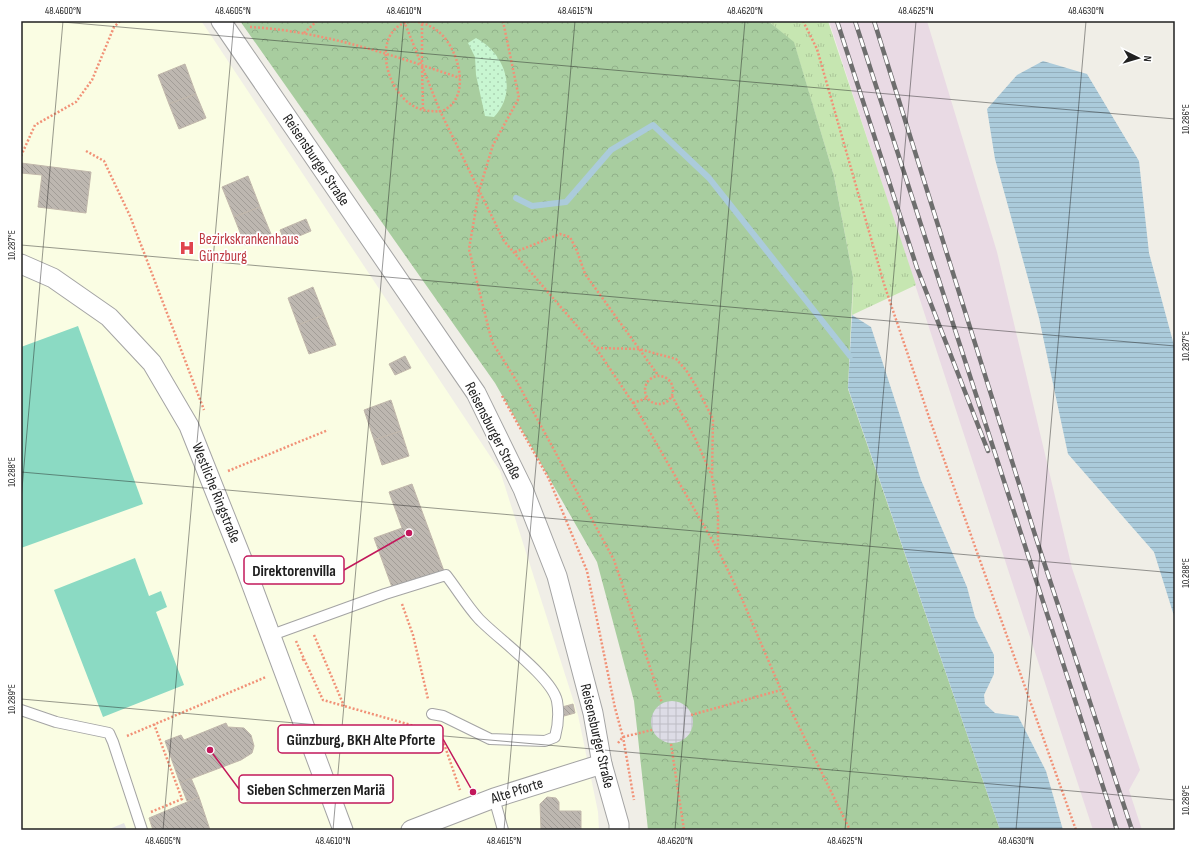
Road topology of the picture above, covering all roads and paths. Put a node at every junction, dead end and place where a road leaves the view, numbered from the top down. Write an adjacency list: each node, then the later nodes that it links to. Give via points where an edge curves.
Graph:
1 (120, 21): 15 (path, via 114,27 88,86 76,102 35,125)
2 (221, 21): 45 (street, Reisensburger Straße, via 476,393 523,489 557,576 593,713)
3 (318, 21): 9 (path)
4 (405, 21): 7 (path); 10 (path, via 394,29 389,37); 11 (path)
5 (504, 21): 16 (path, via 519,98 493,146)
6 (803, 21): 56 (path, via 817,49 884,284)
7 (422, 22): 11 (path); 12 (path, via 438,31 448,41 457,61)
8 (244, 27): 9 (path)
9 (303, 33): 10 (path)
10 (386, 54): 11 (path); 13 (path, via 393,85 402,98)
11 (422, 65): 12 (path); 13 (path); 14 (path)
12 (460, 79): 14 (path, via 456,97 449,107)
13 (423, 111): 14 (path)
14 (440, 111): 16 (path)
15 (21, 156)
16 (479, 191): 17 (path, via 504,241); 35 (path, via 469,249 492,342 516,380 614,560)
17 (515, 252): 19 (path); 20 (path, via 560,234 570,237 585,274)
18 (21, 264): 31 (street, Westliche Ringstraße, via 53,278 109,318 152,363 189,426)
19 (596, 348): 20 (path); 24 (path)
20 (639, 349): 21 (path); 27 (path, via 676,359 696,386 713,419)
21 (658, 375): 22 (path, via 665,376 671,381 674,388); 23 (path, via 646,383)
22 (672, 396): 23 (path, via 667,402 660,404 653,403); 27 (path)
23 (647, 398): 24 (path)
24 (633, 402): 28 (path)
25 (328, 430): 26 (path)
26 (228, 472)
27 (712, 476): 28 (path, via 718,513)
28 (718, 550): 34 (path)
29 (397, 590): 30 (lane); 38 (path, via 412,635); 38 (lane, via 446,575 479,619 528,662 550,688 557,700 558,727 555,737 546,741 490,739 443,716)
30 (308, 622): 31 (lane); 36 (path)
31 (270, 636): 33 (street, Westliche Ringstraße)
32 (304, 659): 36 (path, via 323,700)
33 (282, 670): 40 (path); 50 (street, Westliche Ringstraße)
34 (781, 690): 39 (path); 55 (path)
35 (662, 704)
36 (344, 706): 42 (path)
37 (21, 710): 43 (lane, via 56,722 109,733)
38 (432, 714): 42 (path)
39 (691, 715)
40 (154, 724): 43 (path); 48 (path, via 182,799)
41 (652, 730): 45 (path, via 623,737)
42 (440, 732): 47 (path)
43 (114, 742): 48 (lane)
44 (672, 744): 54 (path)
45 (602, 764): 46 (street, Alte Pforte); 53 (street, Reisensburger Straße)
46 (494, 798): 47 (street, Alte Pforte); 52 (lane)
47 (466, 809): 51 (street, Alte Pforte)
48 (138, 817): 49 (lane)
49 (142, 830)
50 (343, 830)
51 (411, 830)
52 (503, 830)
53 (619, 830)
54 (684, 830)
55 (850, 830)
56 (1076, 830)

